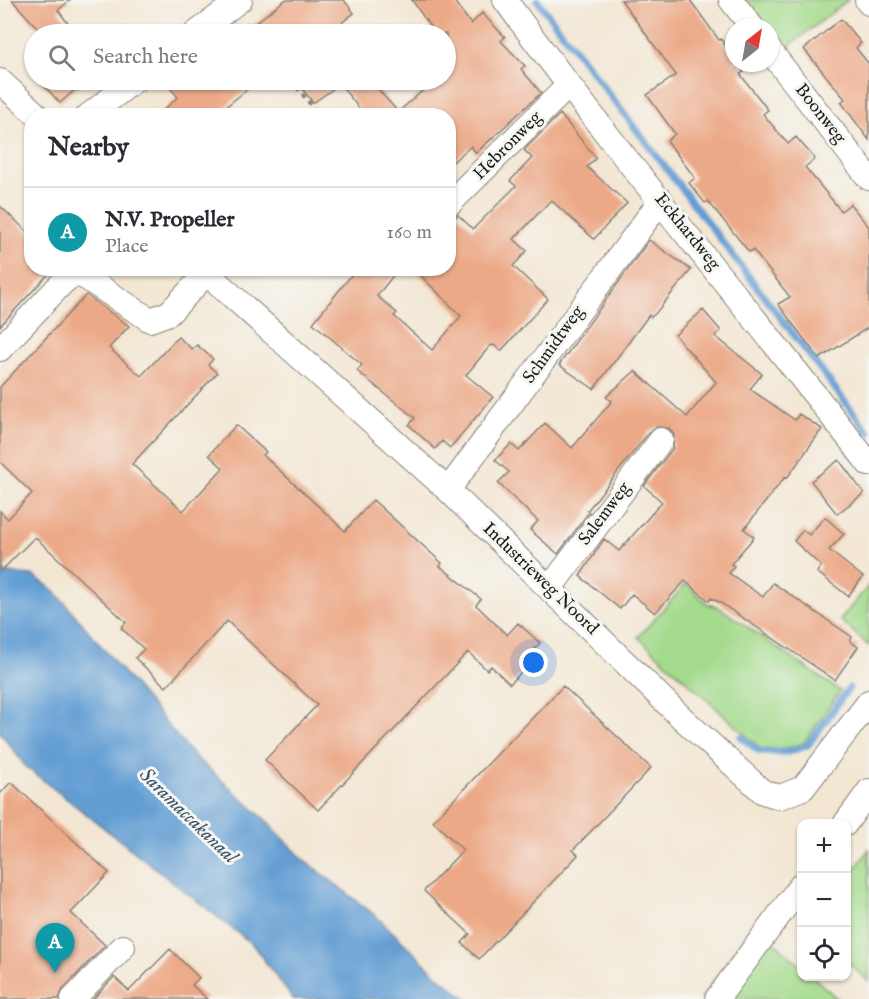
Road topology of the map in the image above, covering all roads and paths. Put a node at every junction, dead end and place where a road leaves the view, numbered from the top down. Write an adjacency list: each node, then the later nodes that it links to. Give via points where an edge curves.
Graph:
1 (240, 0): 5 (street)
2 (505, 0): 8 (street, Eckhardweg)
3 (731, 0): 4 (street)
4 (745, 18)
5 (208, 24)
6 (779, 63): 14 (street, Boonweg)
7 (0, 81): 11 (street)
8 (568, 86): 15 (street, Hebronweg); 16 (street, Eckhardweg)
9 (122, 90): 12 (street)
10 (299, 90): 13 (path)
11 (29, 108)
12 (98, 108)
13 (314, 108)
14 (869, 178)
15 (456, 197)
16 (661, 200): 23 (street, Eckhardweg); 24 (street, Schmidtweg)
17 (72, 276): 21 (street)
18 (83, 276): 19 (street, via 150,320 170,312)
19 (199, 276)
20 (209, 276): 24 (street, Industrieweg Noord)
21 (0, 349)
22 (661, 440): 25 (street, Salemweg)
23 (869, 464)
24 (448, 490): 25 (street, Industrieweg Noord)
25 (550, 588): 26 (street, Industrieweg Noord, via 690,725 771,796 789,795 803,788)
26 (869, 702)
27 (869, 791): 28 (street)
28 (849, 819)
29 (797, 890): 32 (street)
30 (123, 946): 31 (street)
31 (73, 999)
32 (717, 999)

